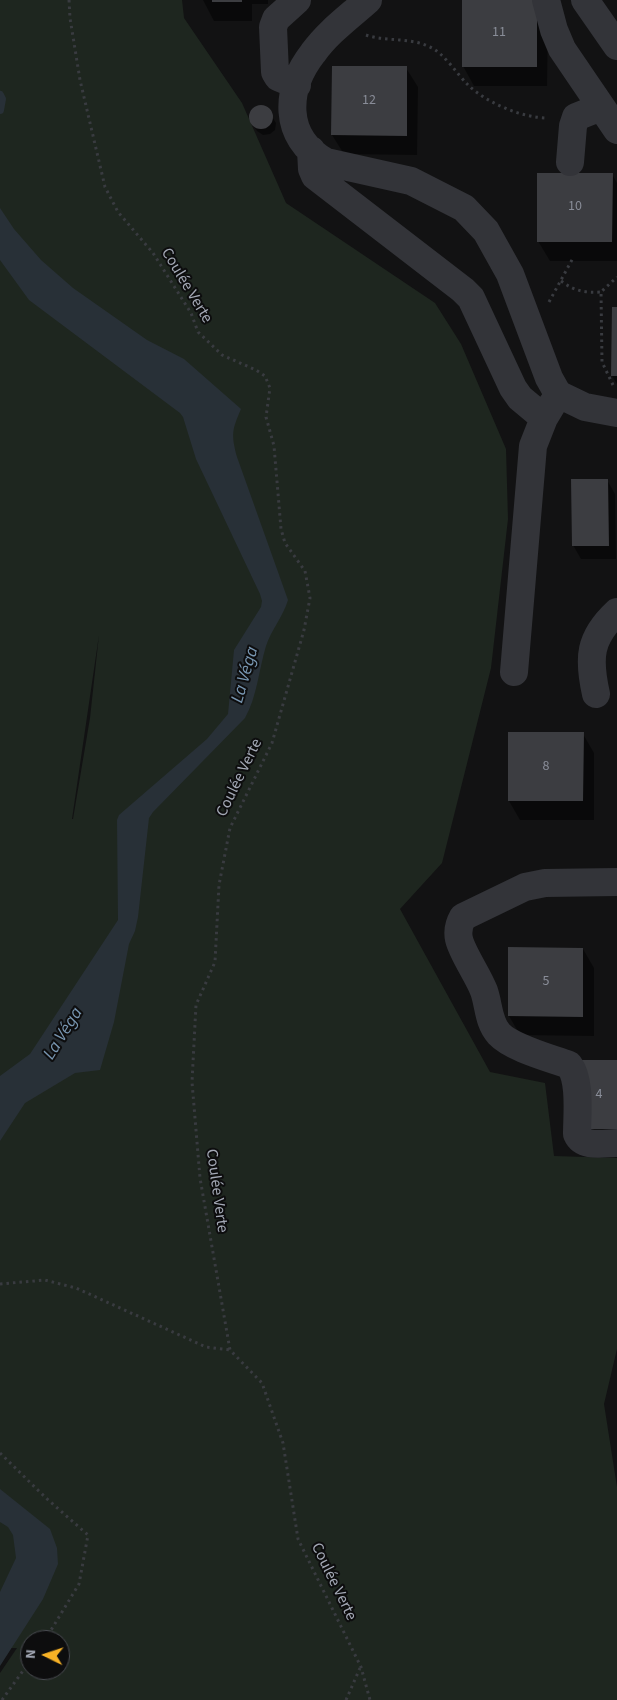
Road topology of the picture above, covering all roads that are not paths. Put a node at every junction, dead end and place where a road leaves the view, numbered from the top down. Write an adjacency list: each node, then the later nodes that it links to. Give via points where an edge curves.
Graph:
1 (297, 0): 6 (street, via 276,19 272,27 275,72)
2 (368, 0): 6 (street, via 326,37 312,54)
3 (546, 0): 7 (street, via 562,49)
4 (584, 0): 5 (street)
5 (617, 46)
6 (298, 84): 9 (street, via 293,98 294,126)
7 (601, 107): 8 (street); 10 (street, via 576,117)
8 (617, 130)
9 (311, 150): 11 (street, via 326,162 411,181 464,208 486,232 510,274); 13 (street, via 315,176 471,298 513,388)
10 (570, 162)
11 (558, 394): 12 (street, via 585,407); 13 (street)
12 (617, 413)
13 (544, 418): 15 (street, via 533,446)
14 (617, 612): 16 (street, via 605,623 591,654)
15 (514, 672)
16 (596, 694)
17 (617, 882): 18 (street, via 545,883 525,887 463,917 458,926 459,939 484,991 496,1030 512,1044 569,1065 576,1080 577,1134 580,1140)
18 (617, 1143)

